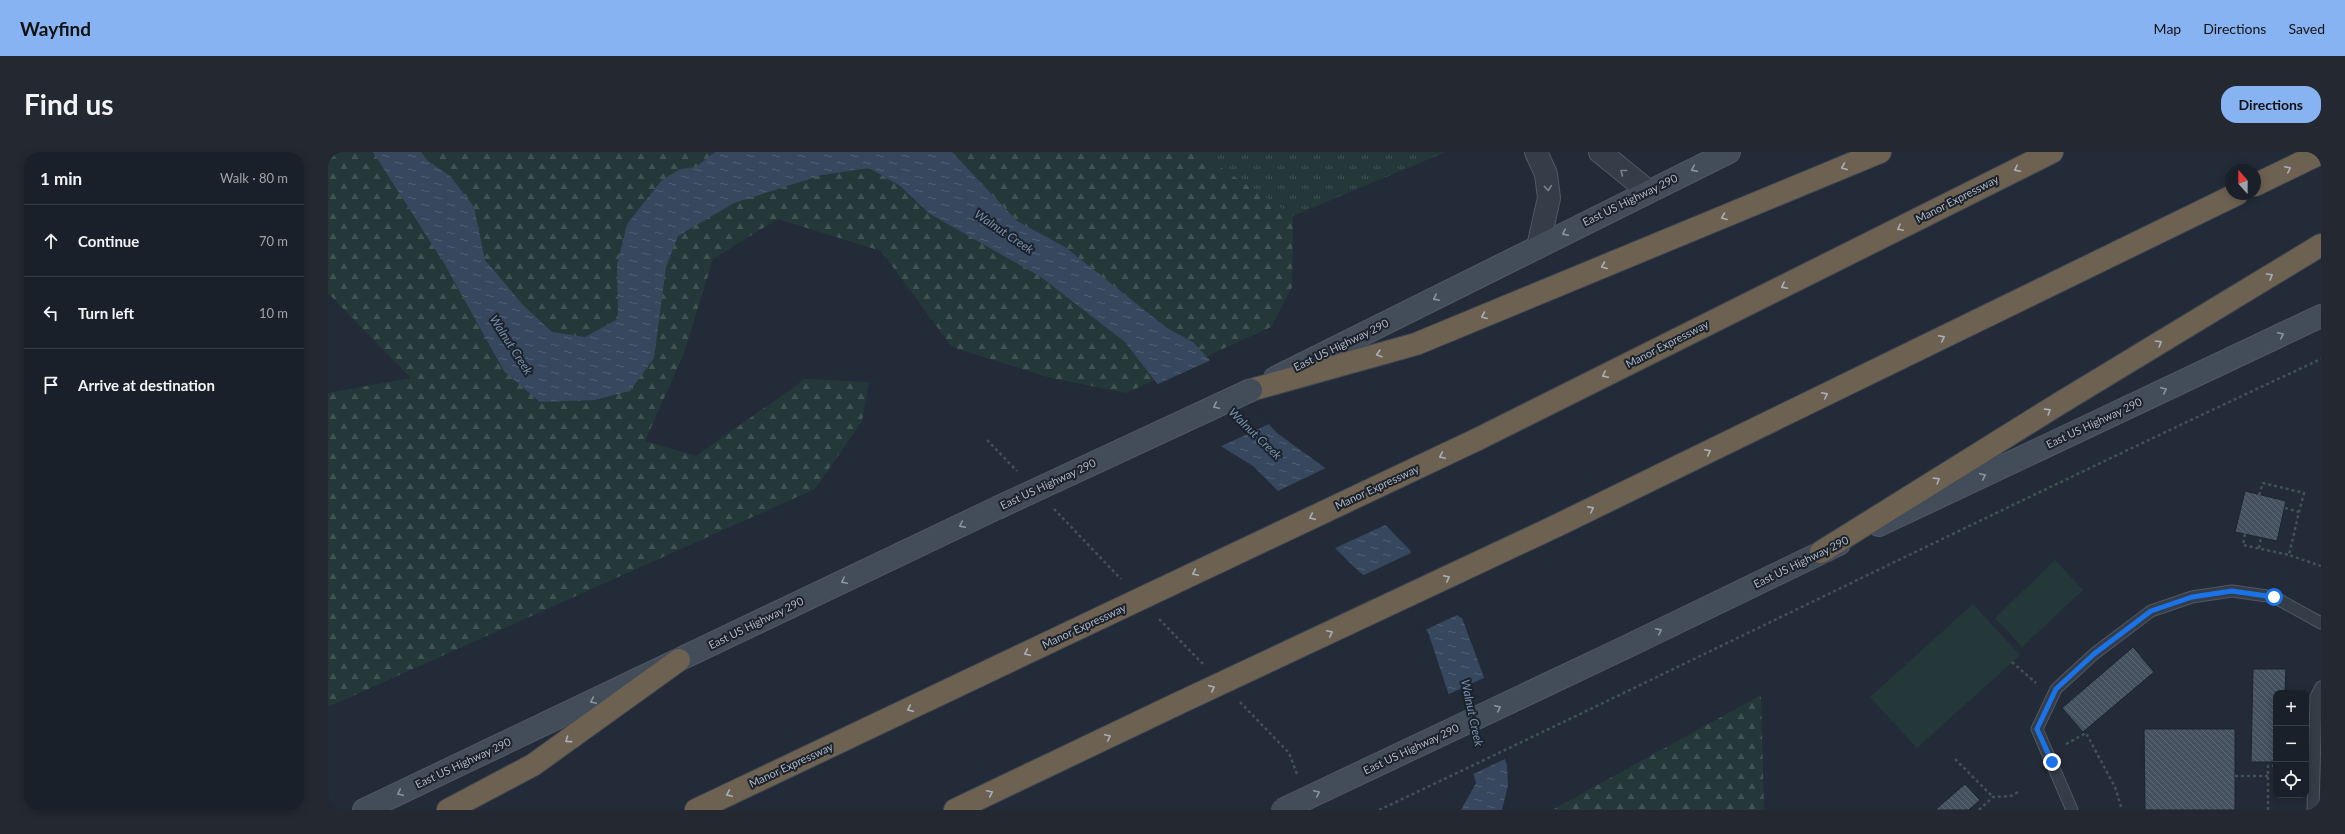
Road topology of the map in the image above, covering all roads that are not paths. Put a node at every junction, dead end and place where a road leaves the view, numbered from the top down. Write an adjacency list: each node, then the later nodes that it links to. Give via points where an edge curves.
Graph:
1 (1536, 152): 11 (street, one-way to 11, via 1546,174 1549,198)
2 (1600, 152): 8 (street, one-way to 2)
3 (1729, 152): 8 (main road, East US Highway 290, one-way to 8)
4 (1880, 152): 13 (highway, one-way to 13, via 1416,344)
5 (2052, 152): 20 (highway, Manor Expressway, one-way to 20, bridge, via 1478,439)
6 (2321, 153): 7 (highway, one-way to 6)
7 (2261, 182)
8 (1648, 191): 11 (main road, East US Highway 290, one-way to 11)
9 (2225, 200): 21 (highway, one-way to 9, bridge, via 1556,526)
10 (2321, 244): 14 (highway, one-way to 10)
11 (1538, 247): 13 (main road, East US Highway 290, one-way to 13)
12 (2321, 316): 14 (main road, East US Highway 290, one-way to 12)
13 (1251, 390): 16 (main road, East US Highway 290, one-way to 16, bridge)
14 (1821, 552): 22 (main road, East US Highway 290, one-way to 14, bridge)
15 (2321, 623): 23 (lane, via 2274,597 2232,591 2192,597 2151,611 2094,654 2056,689 2037,729)
16 (679, 660): 18 (main road, East US Highway 290, one-way to 18); 19 (highway, one-way to 19, via 533,765)
17 (2321, 687): 24 (lane, via 2316,697)
18 (364, 810)
19 (448, 810)
20 (696, 810)
21 (955, 810)
22 (1282, 810)
23 (2072, 810)
24 (2313, 810)

